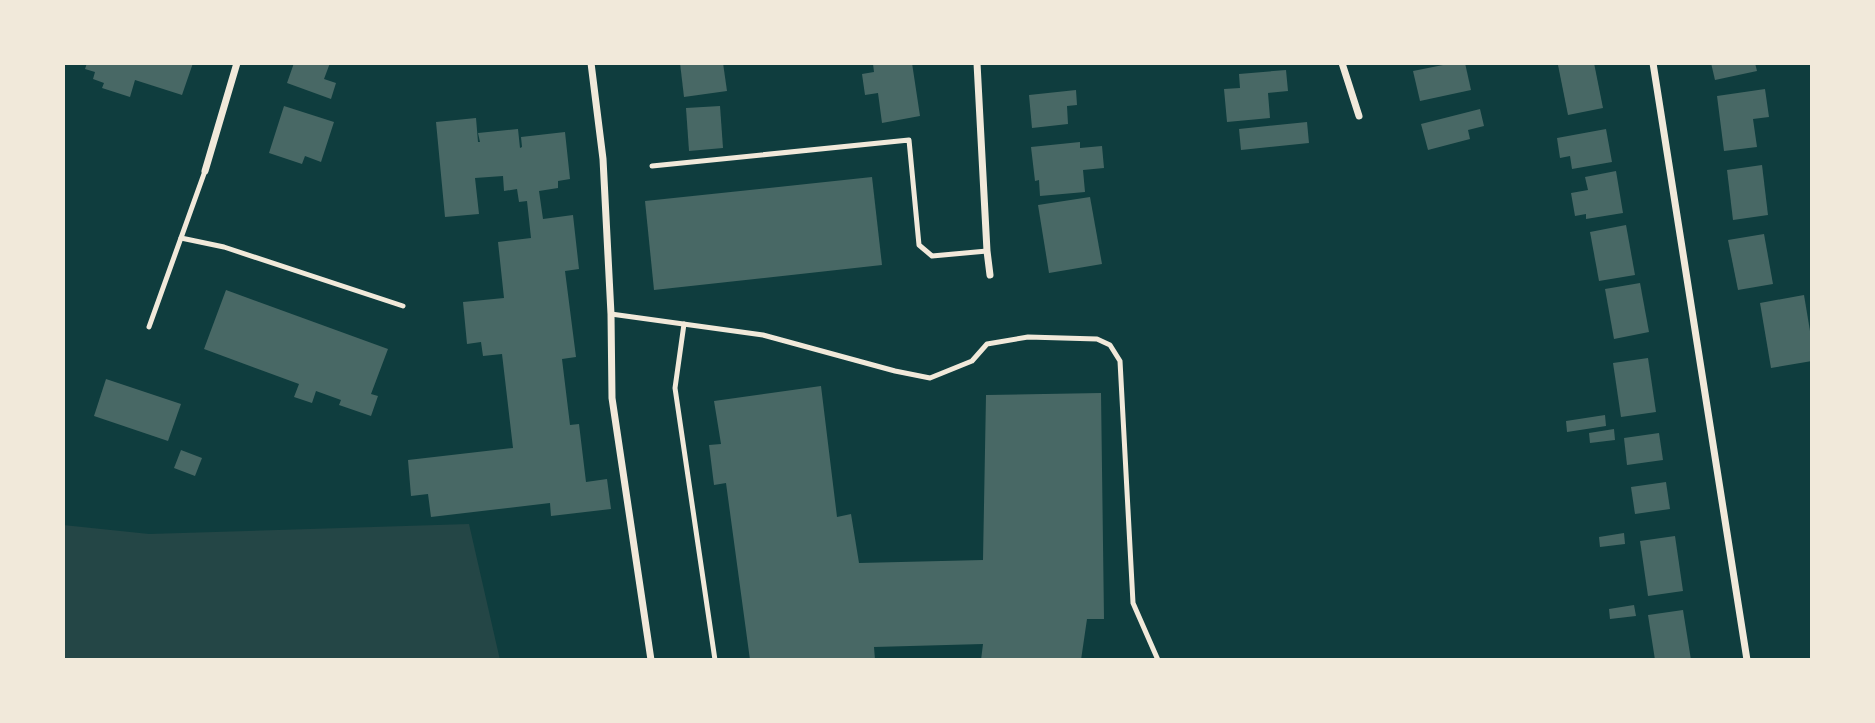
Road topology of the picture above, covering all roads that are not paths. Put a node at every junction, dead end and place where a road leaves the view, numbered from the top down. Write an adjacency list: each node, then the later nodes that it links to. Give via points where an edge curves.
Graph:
1 (237, 63): 8 (street)
2 (591, 63): 13 (street, via 603,159)
3 (977, 63): 10 (street)
4 (1342, 63): 6 (street)
5 (1653, 63): 19 (street)
6 (1359, 116)
7 (652, 166): 10 (lane, via 909,141 919,245 932,256)
8 (205, 171): 9 (lane)
9 (181, 238): 12 (lane, via 224,247); 15 (lane)
10 (987, 251): 11 (street)
11 (990, 275)
12 (403, 306)
13 (611, 314): 14 (lane); 16 (street, via 612,398)
14 (684, 324): 17 (lane, via 675,388); 18 (lane, via 763,335 930,378 972,361 987,344 1028,337 1097,339 1110,345 1120,362 1133,603)
15 (149, 327)
16 (651, 660)
17 (715, 660)
18 (1158, 660)
19 (1747, 660)

